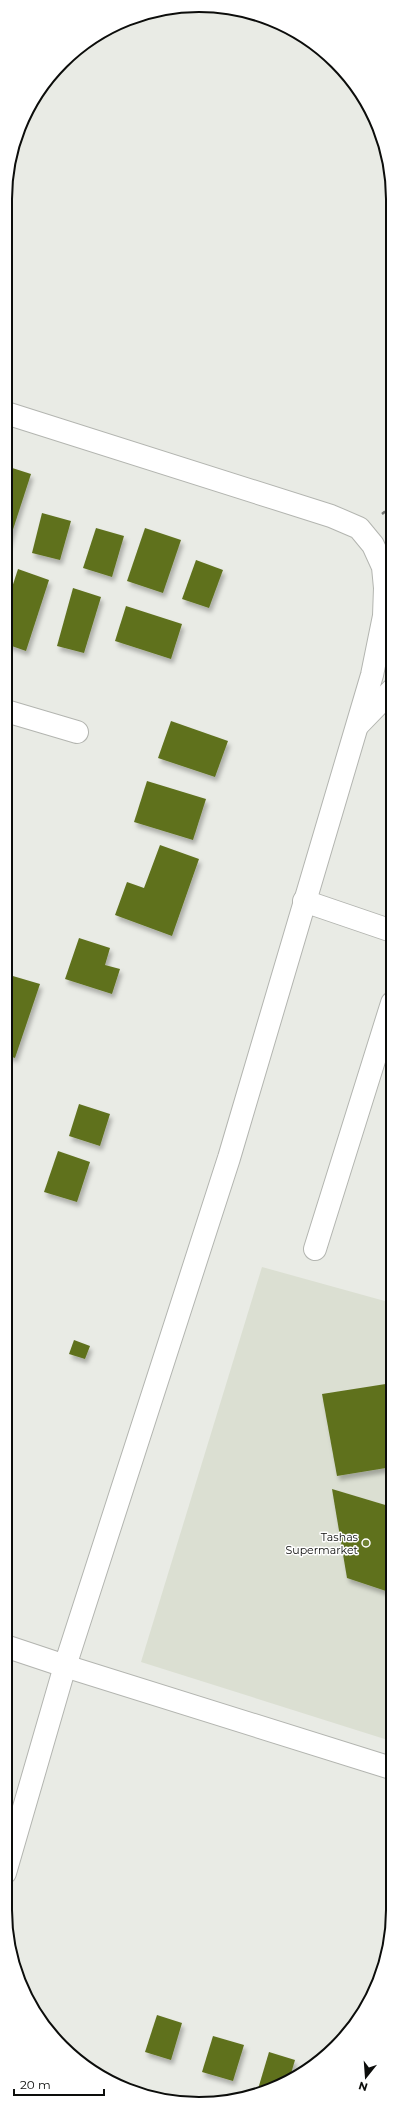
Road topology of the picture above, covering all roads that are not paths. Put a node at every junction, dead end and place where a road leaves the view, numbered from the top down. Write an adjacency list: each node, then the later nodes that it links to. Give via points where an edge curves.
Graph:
1 (12, 415): 4 (street, via 332,516 359,528 373,545 380,562 385,588 384,616)
2 (386, 696): 4 (street)
3 (12, 713): 5 (street)
4 (359, 724): 6 (street)
5 (77, 732)
6 (304, 901): 7 (street); 11 (street, via 229,1158)
7 (386, 929)
8 (386, 1022): 9 (street)
9 (315, 1249)
10 (12, 1648): 11 (street)
11 (66, 1666): 12 (street); 13 (street)
12 (386, 1766)
13 (12, 1849)

